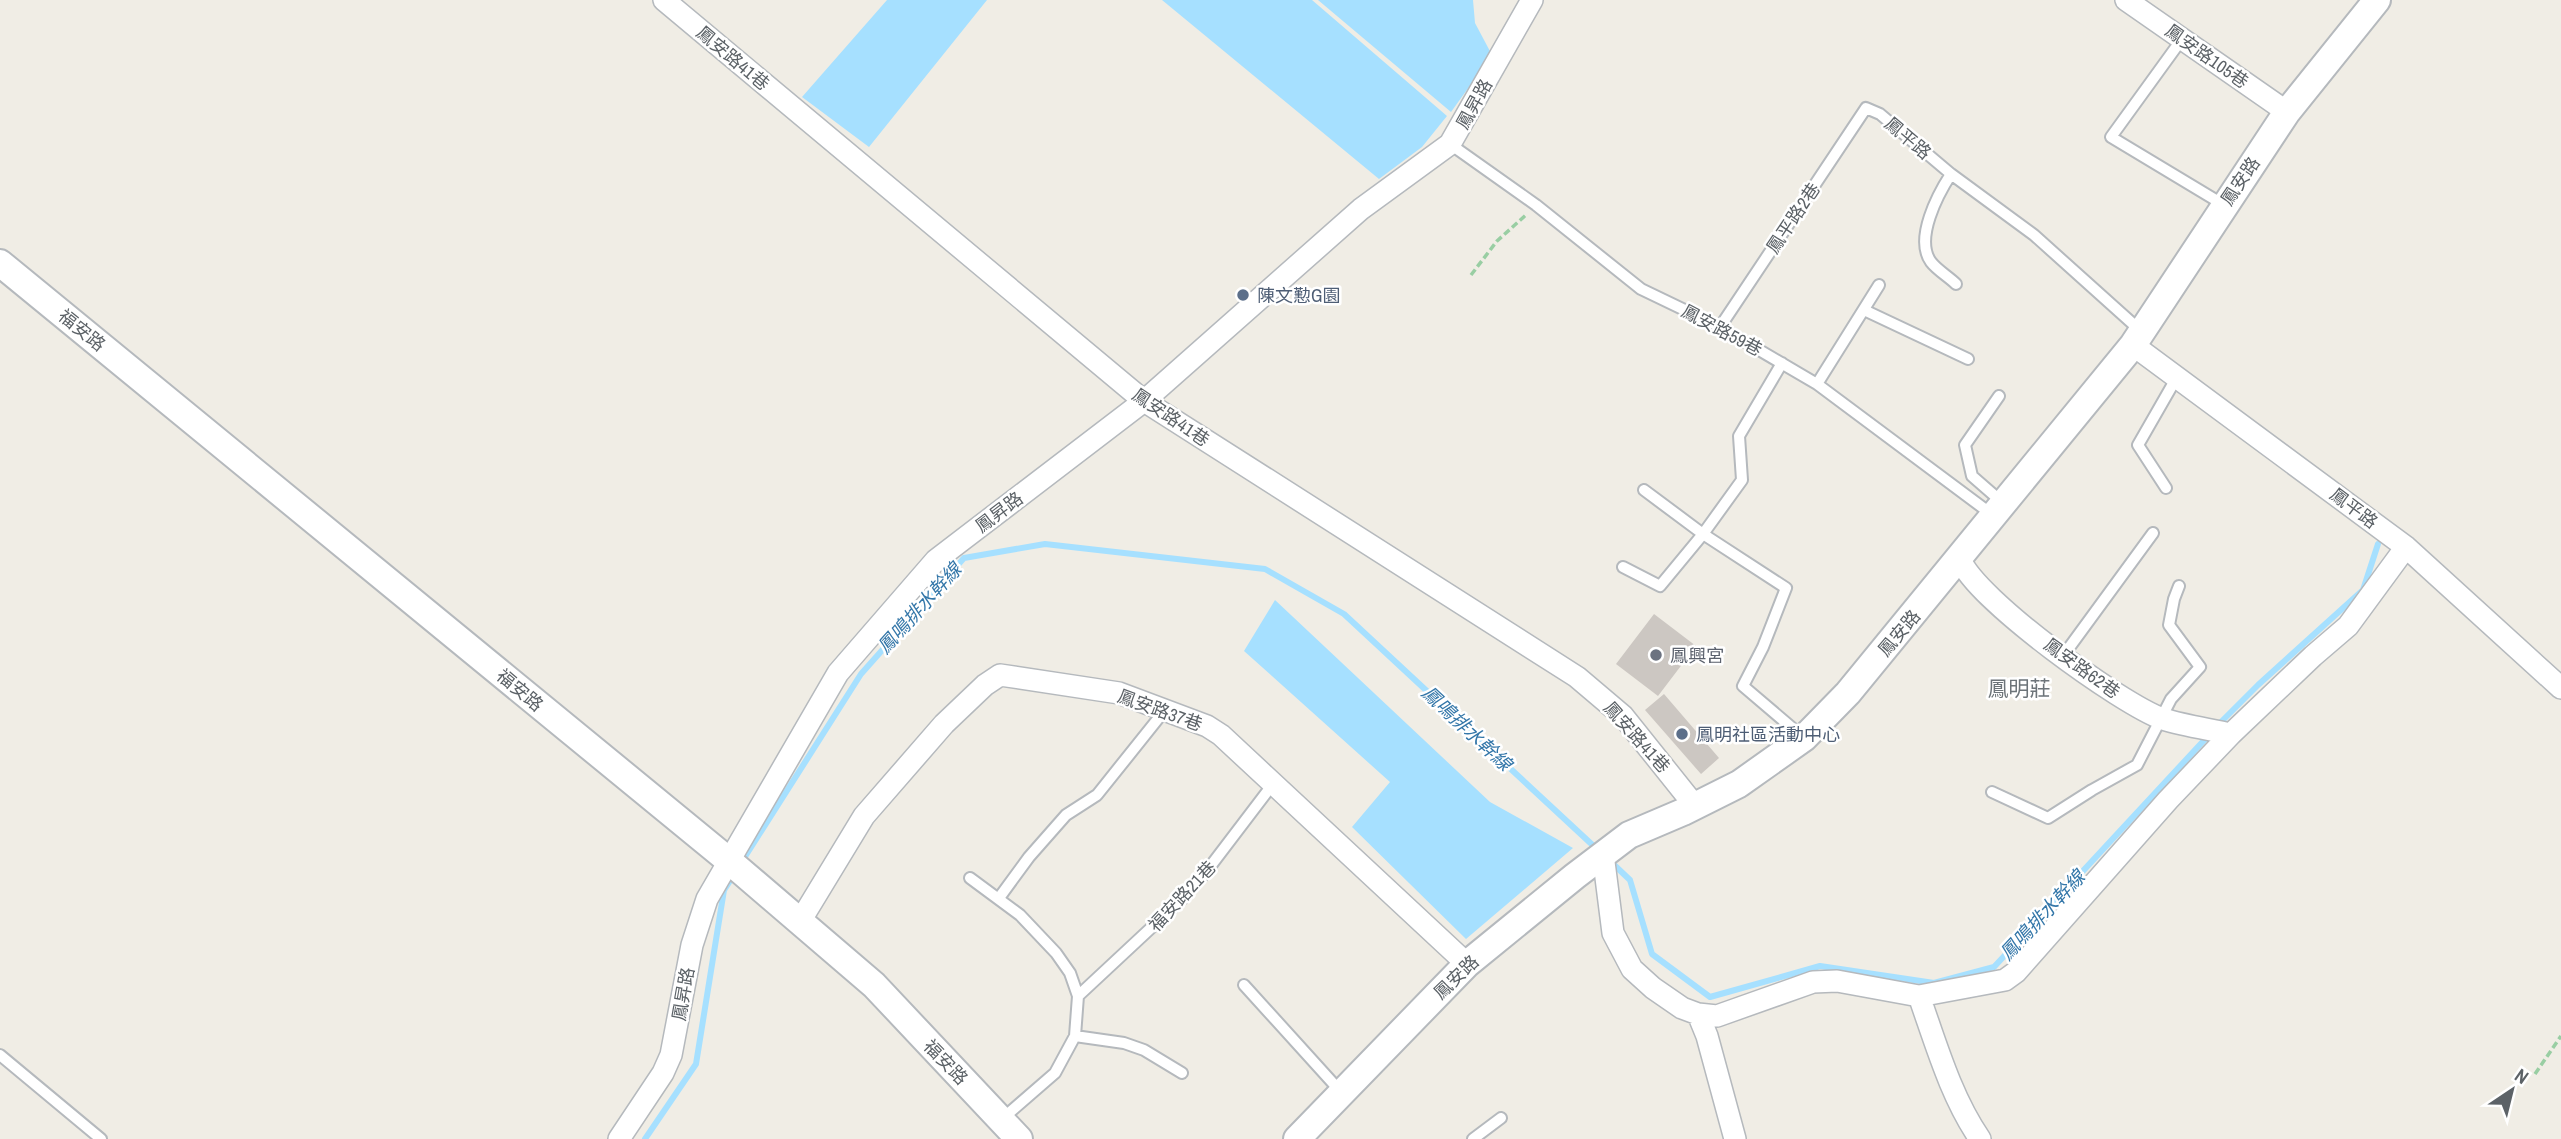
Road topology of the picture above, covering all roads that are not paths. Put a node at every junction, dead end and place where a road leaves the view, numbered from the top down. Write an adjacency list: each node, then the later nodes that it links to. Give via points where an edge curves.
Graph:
1 (664, 0): 22 (street, 鳳安路41巷)
2 (1532, 0): 8 (street, 鳳昇路)
3 (2126, 0): 5 (street, 鳳安路105巷)
4 (2377, 0): 7 (street, 鳳安路)
5 (2182, 39): 7 (street, 鳳安路105巷); 10 (lane, via 2111,137)
6 (1867, 108): 9 (lane, 鳳平路); 15 (lane, 鳳平路2巷)
7 (2287, 112): 10 (street, 鳳安路)
8 (1450, 144): 15 (lane, 鳳安路59巷, via 1641,289); 22 (street, 鳳昇路, via 1361,209)
9 (1951, 174): 12 (lane, via 1935,198 1925,242 1930,261); 16 (lane, 鳳平路, via 2034,235)
10 (2224, 205): 16 (street, 鳳安路)
11 (0, 263): 42 (street, 福安路)
12 (1956, 284)
13 (1879, 285): 14 (lane)
14 (1864, 310): 17 (lane); 20 (lane)
15 (1720, 327): 18 (lane, 鳳安路59巷)
16 (2137, 338): 19 (street, 鳳平路); 25 (street, 鳳安路)
17 (1968, 359)
18 (1782, 363): 20 (lane, 鳳安路59巷); 27 (lane, via 1739,436 1742,480)
19 (2177, 377): 23 (lane, via 2138,445); 28 (street, 鳳平路)
20 (1817, 384): 25 (lane, 鳳安路59巷)
21 (1999, 396): 25 (lane, via 1965,445 1972,476)
22 (1144, 401): 40 (street, 鳳安路41巷, via 1577,677 1623,716); 42 (street, 鳳昇路, via 936,560 838,673)
23 (2166, 488)
24 (1644, 489): 27 (lane)
25 (1999, 510): 29 (street, 鳳安路)
26 (2154, 533): 32 (lane)
27 (1703, 534): 30 (lane, via 1660,586); 37 (lane, via 1786,588 1743,687)
28 (2406, 547): 33 (street, 鳳平路); 36 (street, via 2348,626)
29 (1960, 559): 32 (street, 鳳安路62巷, via 1975,582); 37 (street, 鳳安路, via 1848,693)
30 (1623, 566)
31 (2179, 586): 35 (lane, via 2169,625 2200,667 2171,699)
32 (2063, 656): 35 (street, 鳳安路62巷, via 2123,698)
33 (2561, 688)
34 (1165, 710): 38 (street, 鳳安路37巷, via 1221,735); 44 (lane, via 1097,795 1066,815); 45 (street, 鳳安路37巷, via 1119,693 1030,678 1000,675 992,679 944,724 864,816)
35 (2163, 718): 36 (street, 鳳安路62巷); 39 (lane, via 2137,765 2048,818)
36 (2219, 732): 49 (street, via 2168,800 2016,972 2005,980)
37 (1804, 738): 40 (street, 鳳安路, via 1739,784)
38 (1273, 784): 46 (street, 鳳安路37巷); 48 (lane, 福安路21巷, via 1181,900)
39 (1992, 792)
40 (1695, 806): 41 (street, 鳳安路, via 1629,835)
41 (1603, 854): 46 (street, 鳳安路); 50 (street, via 1613,933 1632,969 1682,1008)
42 (728, 860): 45 (street, 福安路); 58 (street, 鳳昇路, via 707,900 692,945 671,1055)
43 (970, 878): 44 (lane)
44 (999, 898): 48 (lane, via 1056,953)
45 (799, 923): 56 (street, 福安路, via 874,985)
46 (1467, 964): 54 (street, 鳳安路)
47 (1244, 985): 54 (lane)
48 (1078, 996): 51 (lane)
49 (1919, 996): 50 (street, via 1837,981 1813,982 1717,1016); 62 (street, via 1942,1062)
50 (1698, 1014): 61 (street)
51 (1075, 1036): 53 (lane, via 1124,1043); 56 (lane, via 1055,1073)
52 (0, 1055): 57 (lane)
53 (1182, 1073)
54 (1342, 1094): 59 (street, 鳳安路)
55 (1501, 1118): 60 (lane)
56 (1010, 1129)
57 (101, 1139)
58 (620, 1139)
59 (1297, 1139)
60 (1473, 1139)
61 (1735, 1139)
62 (1980, 1139)

